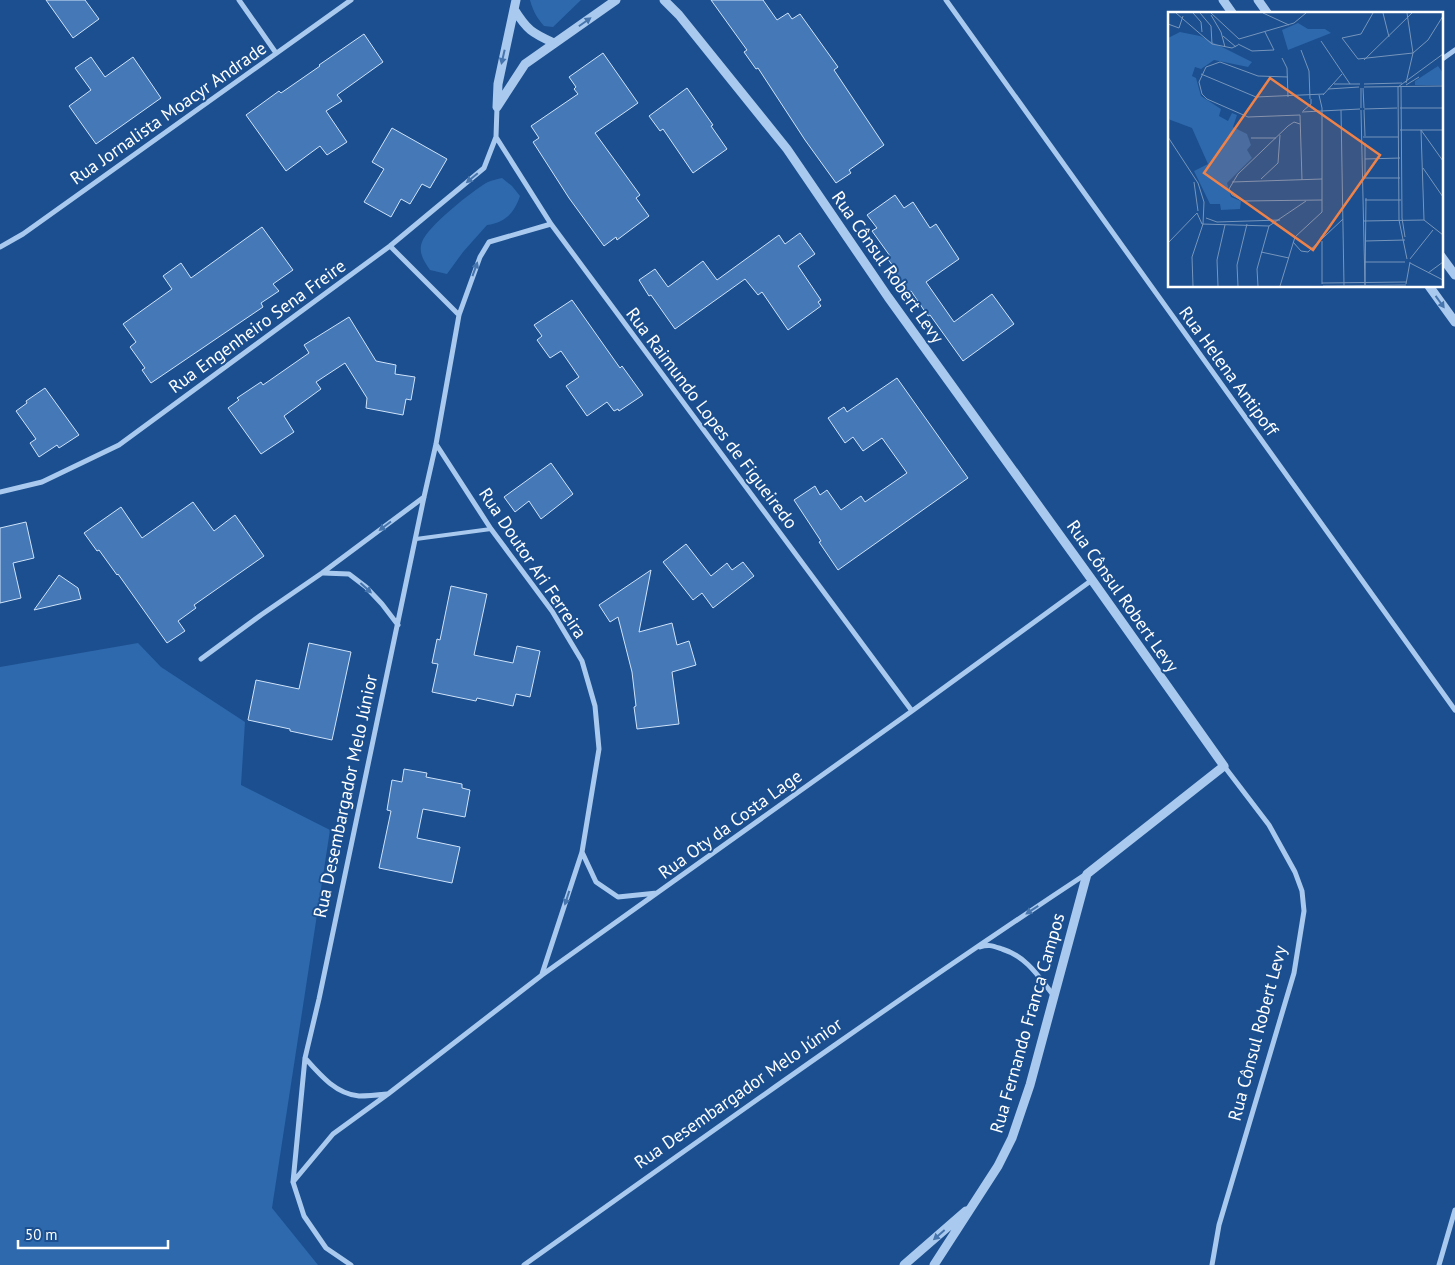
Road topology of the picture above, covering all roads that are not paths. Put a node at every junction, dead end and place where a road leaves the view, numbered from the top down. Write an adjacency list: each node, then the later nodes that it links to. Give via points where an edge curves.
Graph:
1 (239, 0): 15 (street)
2 (352, 0): 15 (street, Rua Jornalista Moacyr Andrade)
3 (616, 0): 13 (street, one-way to 3)
4 (664, 0): 12 (street, Rua Cônsul Robert Levy)
5 (671, 0): 12 (street, Rua Cônsul Robert Levy)
6 (946, 0): 36 (street, Rua Helena Antipoff)
7 (1223, 0): 10 (street)
8 (1258, 0): 11 (street)
9 (515, 5): 13 (street, via 524,26); 17 (street, one-way to 17, via 498,84)
10 (1232, 12)
11 (1267, 12)
12 (680, 15): 33 (street, Rua Cônsul Robert Levy, via 787,149 888,297)
13 (554, 43): 17 (street, via 525,64)
14 (1455, 50): 16 (street)
15 (276, 53): 21 (street, Rua Jornalista Moacyr Andrade)
16 (1442, 59)
17 (498, 107): 18 (street)
18 (496, 137): 19 (street, Rua Raimundo Lopes de Figueiredo); 20 (street, Rua Engenheiro Sena Freire, one-way to 20, via 484,168)
19 (551, 224): 25 (street, Rua Desembargador Melo Júnior, one-way to 19, via 480,256 489,242); 37 (street, Rua Raimundo Lopes de Figueiredo)
20 (390, 246): 25 (street); 28 (street, Rua Engenheiro Sena Freire, via 119,445 42,482)
21 (0, 248)
22 (1442, 257): 23 (street)
23 (1455, 275)
24 (1431, 288): 26 (street, one-way to 26)
25 (458, 315): 27 (street, Rua Desembargador Melo Júnior)
26 (1454, 318)
27 (436, 444): 29 (street, Rua Desembargador Melo Júnior); 30 (street, Rua Doutor Ari Ferreira)
28 (0, 492)
29 (424, 497): 31 (street, Rua Desembargador Melo Júnior); 32 (street, one-way to 32)
30 (491, 529): 31 (lane); 39 (street, Rua Doutor Ari Ferreira, via 552,611 582,660 595,706 599,749)
31 (416, 539): 34 (street, Rua Desembargador Melo Júnior)
32 (322, 573): 34 (street, one-way to 34, via 349,574 366,587); 35 (street)
33 (1092, 580): 37 (street, Rua Oty da Costa Lage); 38 (street, Rua Cônsul Robert Levy)
34 (398, 626): 45 (street, Rua Desembargador Melo Júnior)
35 (201, 659)
36 (1455, 710)
37 (912, 711): 41 (street, Rua Oty da Costa Lage)
38 (1224, 766): 40 (street, Rua Desembargador Melo Júnior); 54 (street, Rua Cônsul Robert Levy, via 1269,825 1295,872 1302,891 1304,911 1294,973 1219,1225)
39 (582, 852): 41 (street, via 596,882 618,898); 43 (street, Rua Doutor Ari Ferreira, one-way to 43)
40 (1087, 874): 42 (street, Rua Desembargador Melo Júnior, one-way to 42); 44 (street, Rua Fernando Franca Campos)
41 (658, 893): 43 (street, Rua Oty da Costa Lage)
42 (972, 950): 44 (street, Rua Desembargador Melo Júnior, via 988,944 1010,952 1032,967); 51 (street, Rua Desembargador Melo Júnior)
43 (542, 975): 46 (street, Rua Oty da Costa Lage)
44 (1054, 996): 48 (street, Rua Fernando Franca Campos, via 1012,1138)
45 (305, 1058): 46 (street, via 341,1091 358,1096); 47 (street, Rua Desembargador Melo Júnior)
46 (388, 1094): 47 (street, Rua Oty da Costa Lage, via 333,1134)
47 (293, 1182): 50 (street, Rua Desembargador Melo Júnior, via 304,1216 326,1248)
48 (974, 1204): 52 (street, Rua Fernando Franca Campos, one-way to 52); 53 (street, Rua Fernando Franca Campos)
49 (1455, 1210): 55 (street)
50 (351, 1265)
51 (524, 1265)
52 (904, 1265)
53 (934, 1265)
54 (1212, 1265)
55 (1439, 1265)

